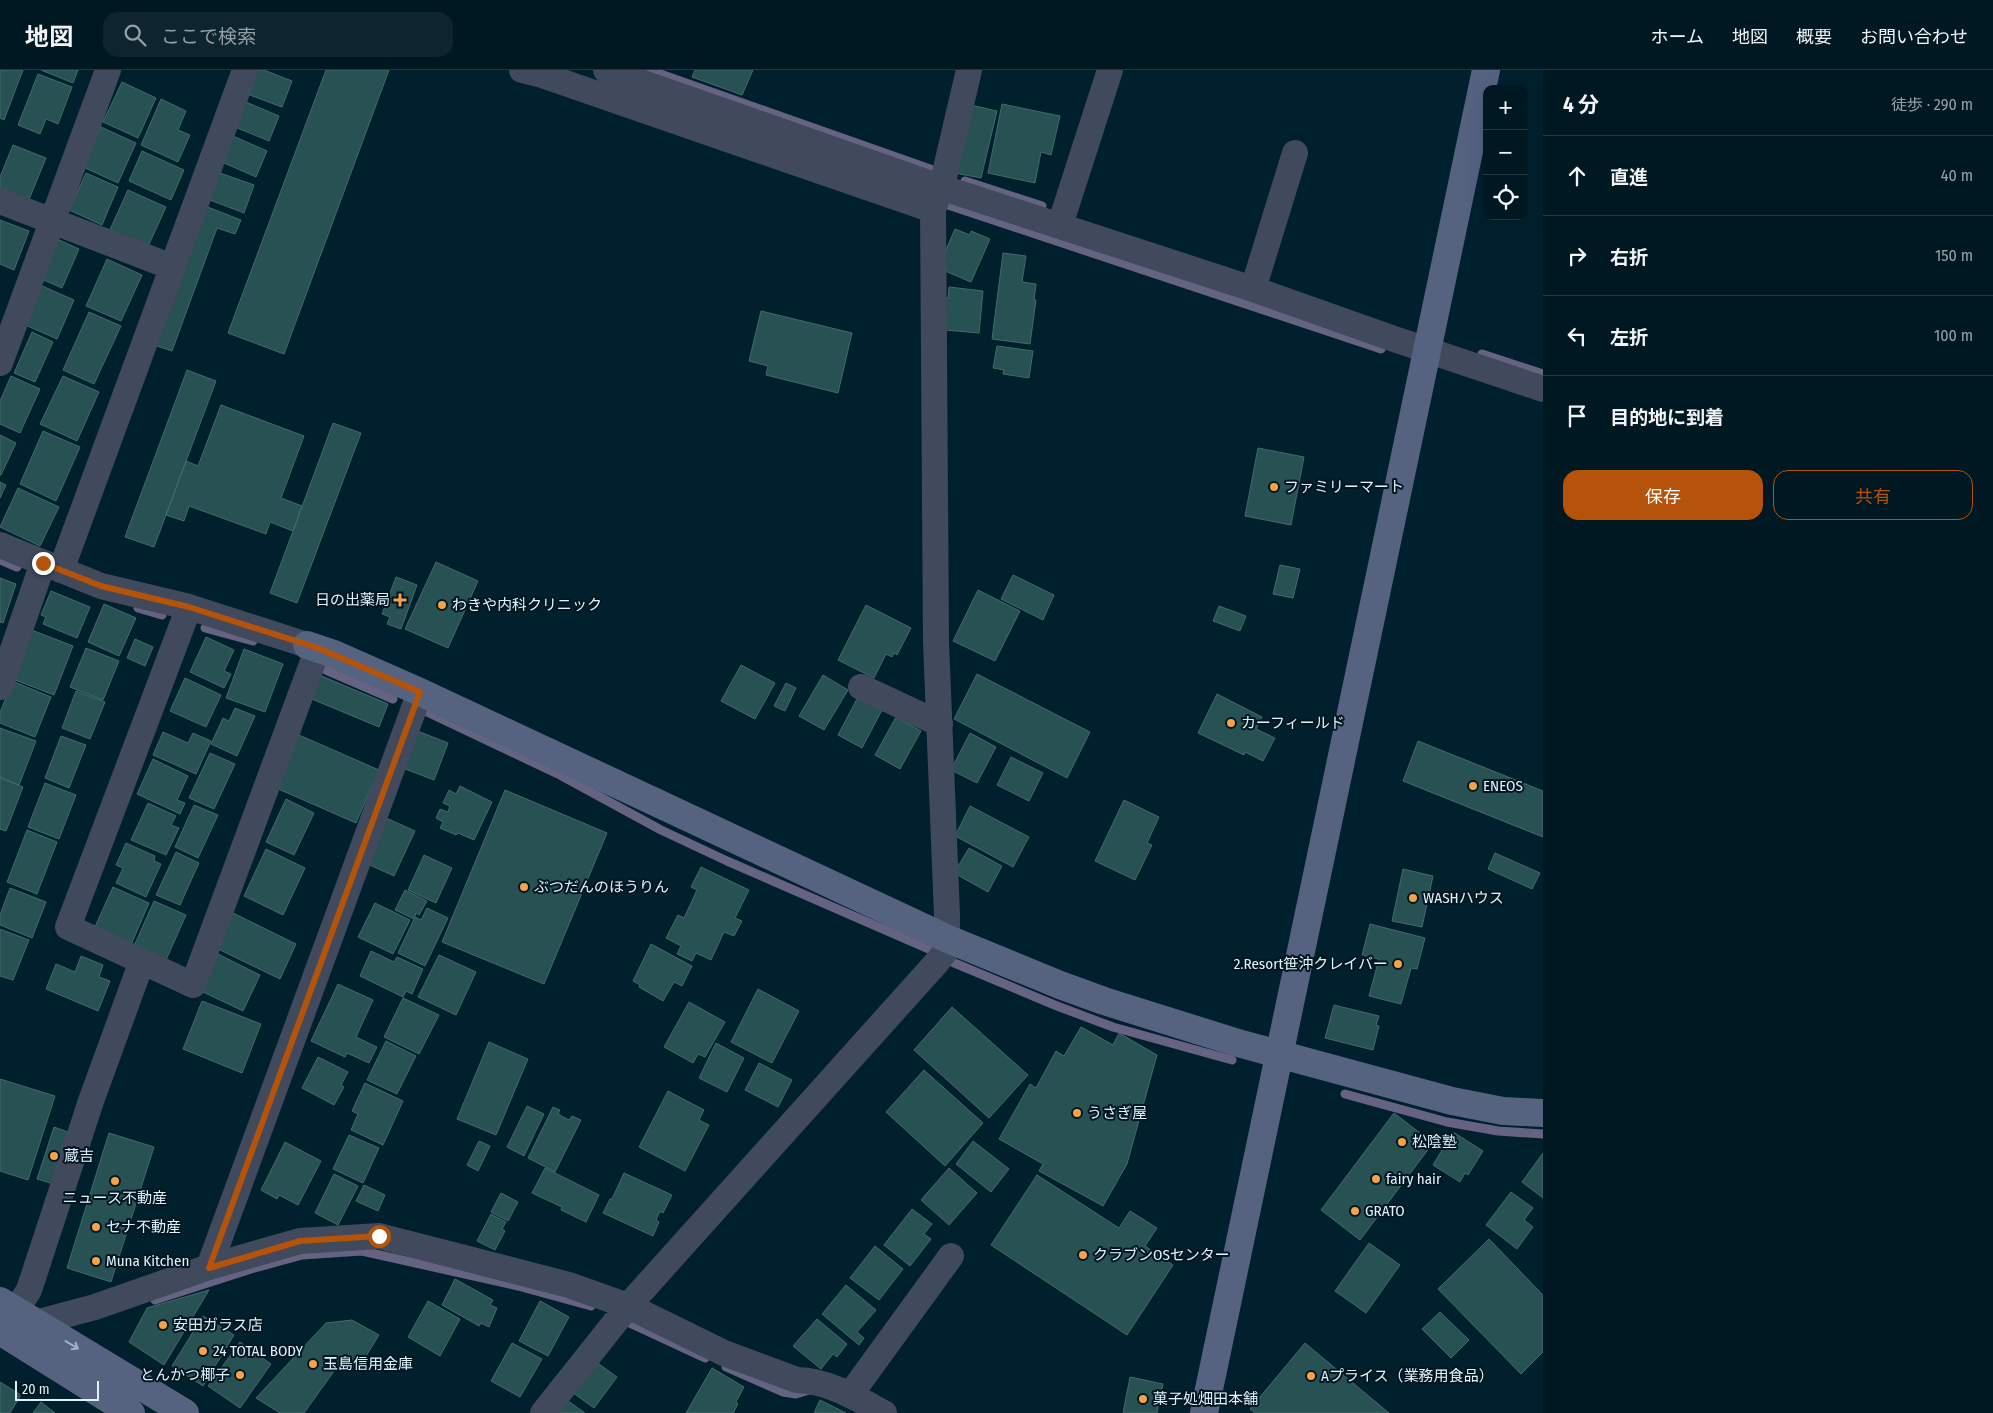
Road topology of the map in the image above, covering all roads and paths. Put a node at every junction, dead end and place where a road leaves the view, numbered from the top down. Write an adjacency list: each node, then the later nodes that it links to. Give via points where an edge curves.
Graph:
1 (108, 70): 11 (street)
2 (245, 70): 13 (street)
3 (522, 70): 9 (street)
4 (606, 70): 9 (street)
5 (969, 70): 9 (street)
6 (1110, 70): 12 (street)
7 (1486, 70): 15 (street)
8 (1295, 152): 14 (street)
9 (936, 200): 12 (street); 25 (street, via 936,642)
10 (0, 201): 11 (street)
11 (53, 222): 13 (street); 16 (street)
12 (1060, 225): 14 (street)
13 (172, 267): 19 (street)
14 (1253, 289): 15 (street)
15 (1428, 351): 17 (street); 28 (street)
16 (0, 363)
17 (1543, 389)
18 (0, 545): 19 (street)
19 (52, 566): 20 (street, via 101,586); 22 (street)
20 (189, 607): 21 (street); 27 (street, via 68,927)
21 (312, 646): 24 (street); 27 (street, via 193,985)
22 (0, 687)
23 (862, 687): 25 (street)
24 (420, 692): 26 (street); 31 (street)
25 (940, 724): 26 (street)
26 (948, 939): 28 (street, via 1104,1001 1238,1043); 32 (street, via 947,949 938,961)
27 (142, 961): 33 (street, via 91,1101 29,1290)
28 (1279, 1052): 29 (street, via 1452,1101 1503,1111); 39 (street)
29 (1543, 1113)
30 (951, 1256): 34 (street)
31 (209, 1268): 32 (street, via 300,1241 379,1236 569,1285); 33 (street, via 95,1307)
32 (622, 1314): 34 (street, via 797,1380 831,1386); 37 (street)
33 (9, 1322): 35 (street); 36 (street, one-way to 36)
34 (850, 1395): 38 (street)
35 (131, 1413)
36 (185, 1413)
37 (544, 1413)
38 (884, 1413)
39 (1204, 1413)

